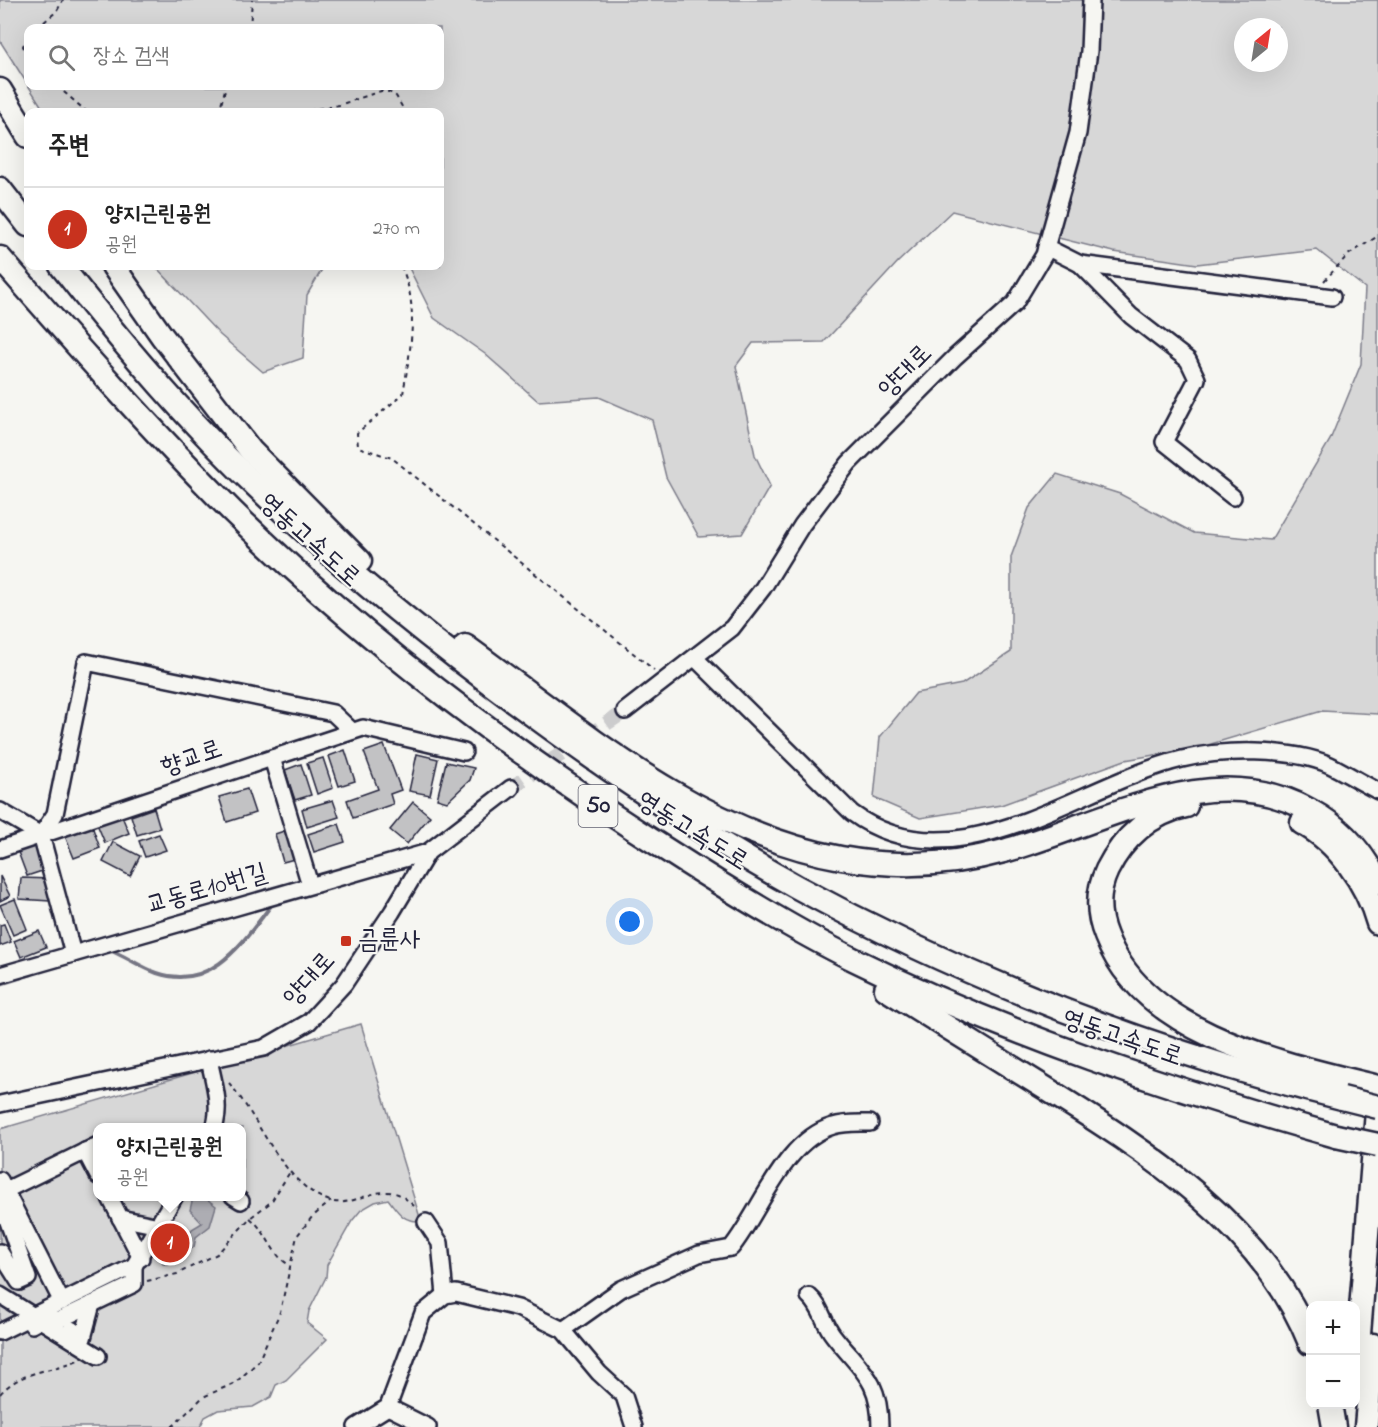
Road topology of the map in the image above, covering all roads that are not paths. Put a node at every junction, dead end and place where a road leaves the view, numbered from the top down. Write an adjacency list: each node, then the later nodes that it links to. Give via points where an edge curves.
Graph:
1 (1091, 0): 6 (street, 양대로, via 1078,133)
2 (0, 90): 3 (highway)
3 (24, 129)
4 (0, 189): 5 (highway)
5 (24, 220)
6 (1046, 247): 8 (street); 14 (street, 양대로, via 1015,303 849,463 802,525 764,588 732,628)
7 (0, 258): 26 (highway, 영동고속도로 / 50, via 233,511 369,633 553,775)
8 (1080, 264): 11 (street); 12 (street, via 1131,316 1188,360 1197,379 1164,442)
9 (64, 270): 16 (highway, 영동고속도로 / 50, via 168,395 268,497 431,639)
10 (116, 270): 13 (highway, 영동고속도로 / 50, via 251,451 358,560)
11 (1332, 297)
12 (1233, 497)
13 (410, 605): 16 (highway, 영동고속도로 / 50); 27 (highway, via 619,758 722,820 783,844 843,859 909,866 934,864 1001,852 1169,796 1230,789 1276,796 1316,814 1342,833)
14 (695, 658): 15 (street, 양대로); 21 (street, via 852,813 883,832 901,836 951,839 986,834 1145,770 1227,752 1309,759)
15 (626, 711)
16 (541, 722): 33 (highway, 영동고속도로 / 50, via 686,820 796,886 910,943 1144,1039 1251,1076)
17 (352, 731): 18 (street, via 363,728); 19 (street, 향교로); 23 (street, via 333,713 86,662 55,814)
18 (464, 752)
19 (272, 758): 23 (street, 향교로); 28 (street)
20 (511, 788): 25 (street, 양대로)
21 (1378, 791)
22 (0, 811): 23 (street)
23 (41, 835): 24 (street, 향교로); 30 (street)
24 (0, 849)
25 (428, 852): 28 (street, 교동로10번길); 32 (street, 양대로, via 344,984 309,1022 264,1047)
26 (715, 881): 40 (highway, 영동고속도로 / 50, bridge, via 849,957 1026,1036 1199,1096); 60 (highway, via 1164,1166 1208,1204 1257,1257)
27 (1378, 883)
28 (310, 885): 30 (street, 교동로10번길)
29 (1378, 923): 33 (highway, via 1360,881 1323,838 1289,817 1255,806 1208,803 1160,815 1129,837 1102,885 1100,913 1110,948 1149,996 1186,1022 1235,1046)
30 (73, 954): 31 (street, 교동로10번길)
31 (0, 975)
32 (209, 1059): 36 (street, 양대로); 38 (street)
33 (1340, 1087): 34 (highway); 37 (highway, 영동고속도로 / 50, bridge)
34 (1378, 1087)
35 (1378, 1099): 62 (highway)
36 (0, 1104)
37 (1378, 1107)
38 (215, 1123)
39 (870, 1123): 58 (street, via 832,1126 810,1139 766,1190 731,1248 699,1254 621,1289)
40 (1378, 1145)
41 (91, 1148): 42 (street)
42 (5, 1189): 48 (street, via 28,1278 19,1282); 54 (street)
43 (112, 1201): 45 (street)
44 (174, 1201): 47 (street)
45 (120, 1218): 47 (street); 49 (street)
46 (426, 1222): 52 (street, via 440,1243)
47 (159, 1226): 49 (street)
48 (0, 1252)
49 (137, 1262): 54 (street); 55 (street, via 134,1284)
50 (1378, 1287): 73 (highway)
51 (0, 1295): 56 (street)
52 (445, 1295): 58 (street, via 473,1295 519,1308); 64 (street, via 423,1312)
53 (809, 1296): 70 (street, via 818,1303 832,1334 875,1388 880,1402)
54 (62, 1302): 56 (street)
55 (92, 1304): 57 (street); 57 (street, via 83,1338)
56 (38, 1318): 57 (street); 59 (street); 61 (street); 63 (street)
57 (59, 1320)
58 (563, 1330): 69 (street, via 624,1396)
59 (0, 1332)
60 (1306, 1333)
61 (0, 1341)
62 (1357, 1355)
63 (98, 1356)
64 (388, 1407): 67 (street); 68 (street)
65 (1331, 1409): 71 (highway)
66 (1353, 1409): 72 (highway)
67 (356, 1427)
68 (428, 1427)
69 (634, 1427)
70 (880, 1427)
71 (1335, 1427)
72 (1351, 1427)
73 (1366, 1427)

